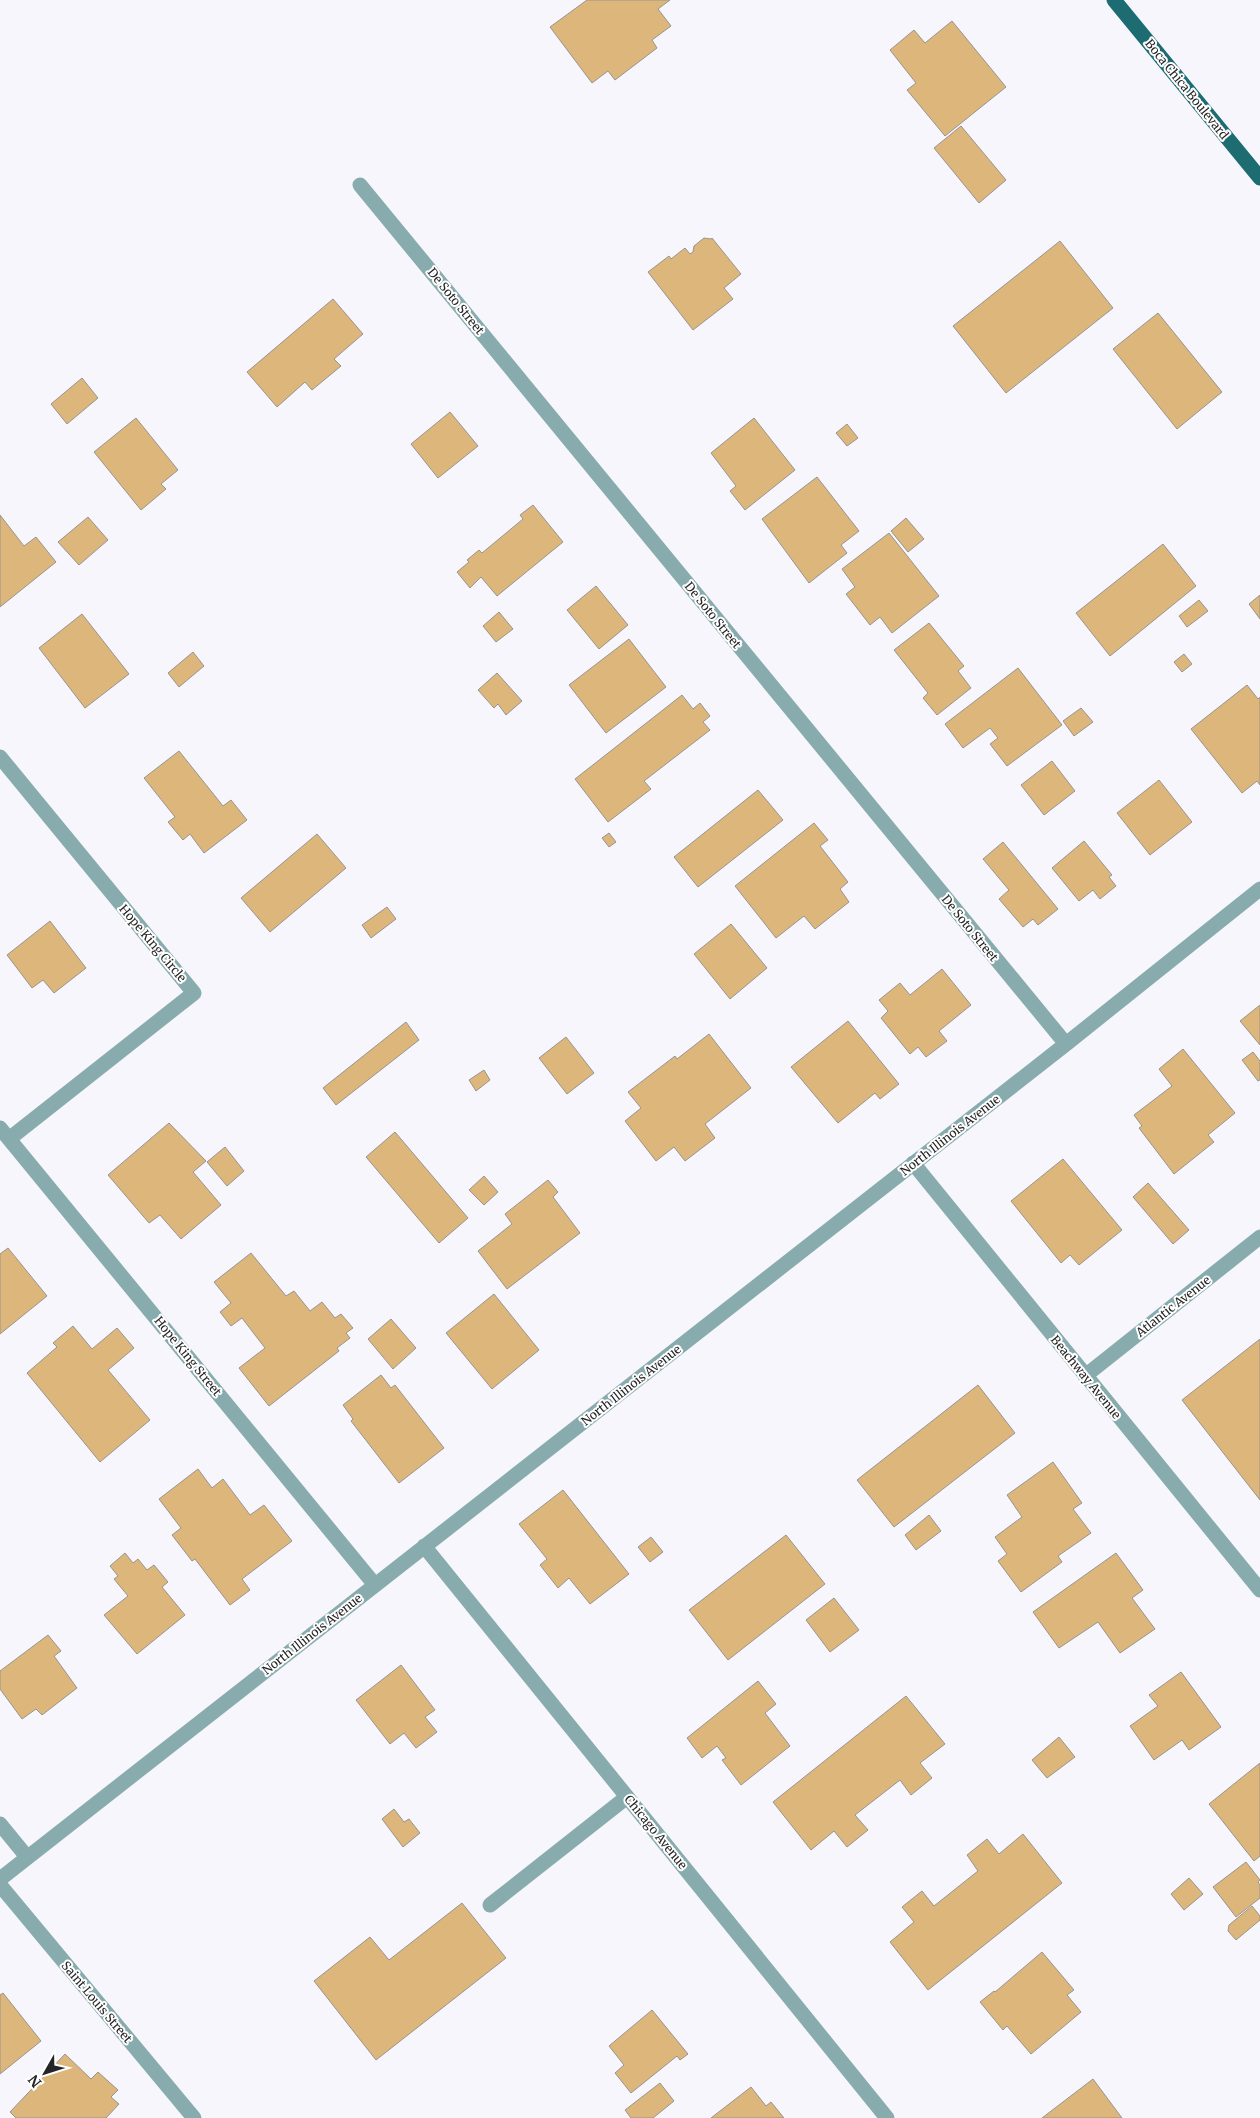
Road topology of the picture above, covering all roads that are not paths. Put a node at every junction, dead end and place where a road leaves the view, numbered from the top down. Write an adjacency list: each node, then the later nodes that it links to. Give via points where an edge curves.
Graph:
1 (1114, 0): 2 (main road, Boca Chica Boulevard)
2 (1260, 178)
3 (360, 185): 6 (street, De Soto Street)
4 (0, 757): 7 (street, Hope King Circle, via 194,993)
5 (1260, 889): 6 (street, North Illinois Avenue)
6 (1066, 1044): 8 (street, North Illinois Avenue)
7 (4, 1134): 12 (street, Hope King Street)
8 (913, 1163): 10 (street, Beachway Avenue); 11 (street, North Illinois Avenue)
9 (1260, 1237): 10 (street, Atlantic Avenue)
10 (1085, 1376): 13 (street, Beachway Avenue)
11 (424, 1546): 12 (street, North Illinois Avenue); 14 (street, Chicago Avenue)
12 (375, 1585): 16 (street, North Illinois Avenue)
13 (1260, 1590)
14 (627, 1797): 19 (street); 21 (street, Chicago Avenue)
15 (0, 1824): 16 (street)
16 (27, 1857): 17 (street, North Illinois Avenue)
17 (0, 1878)
18 (0, 1885): 20 (street, Saint Louis Street)
19 (490, 1905)
20 (194, 2118)
21 (887, 2118)

